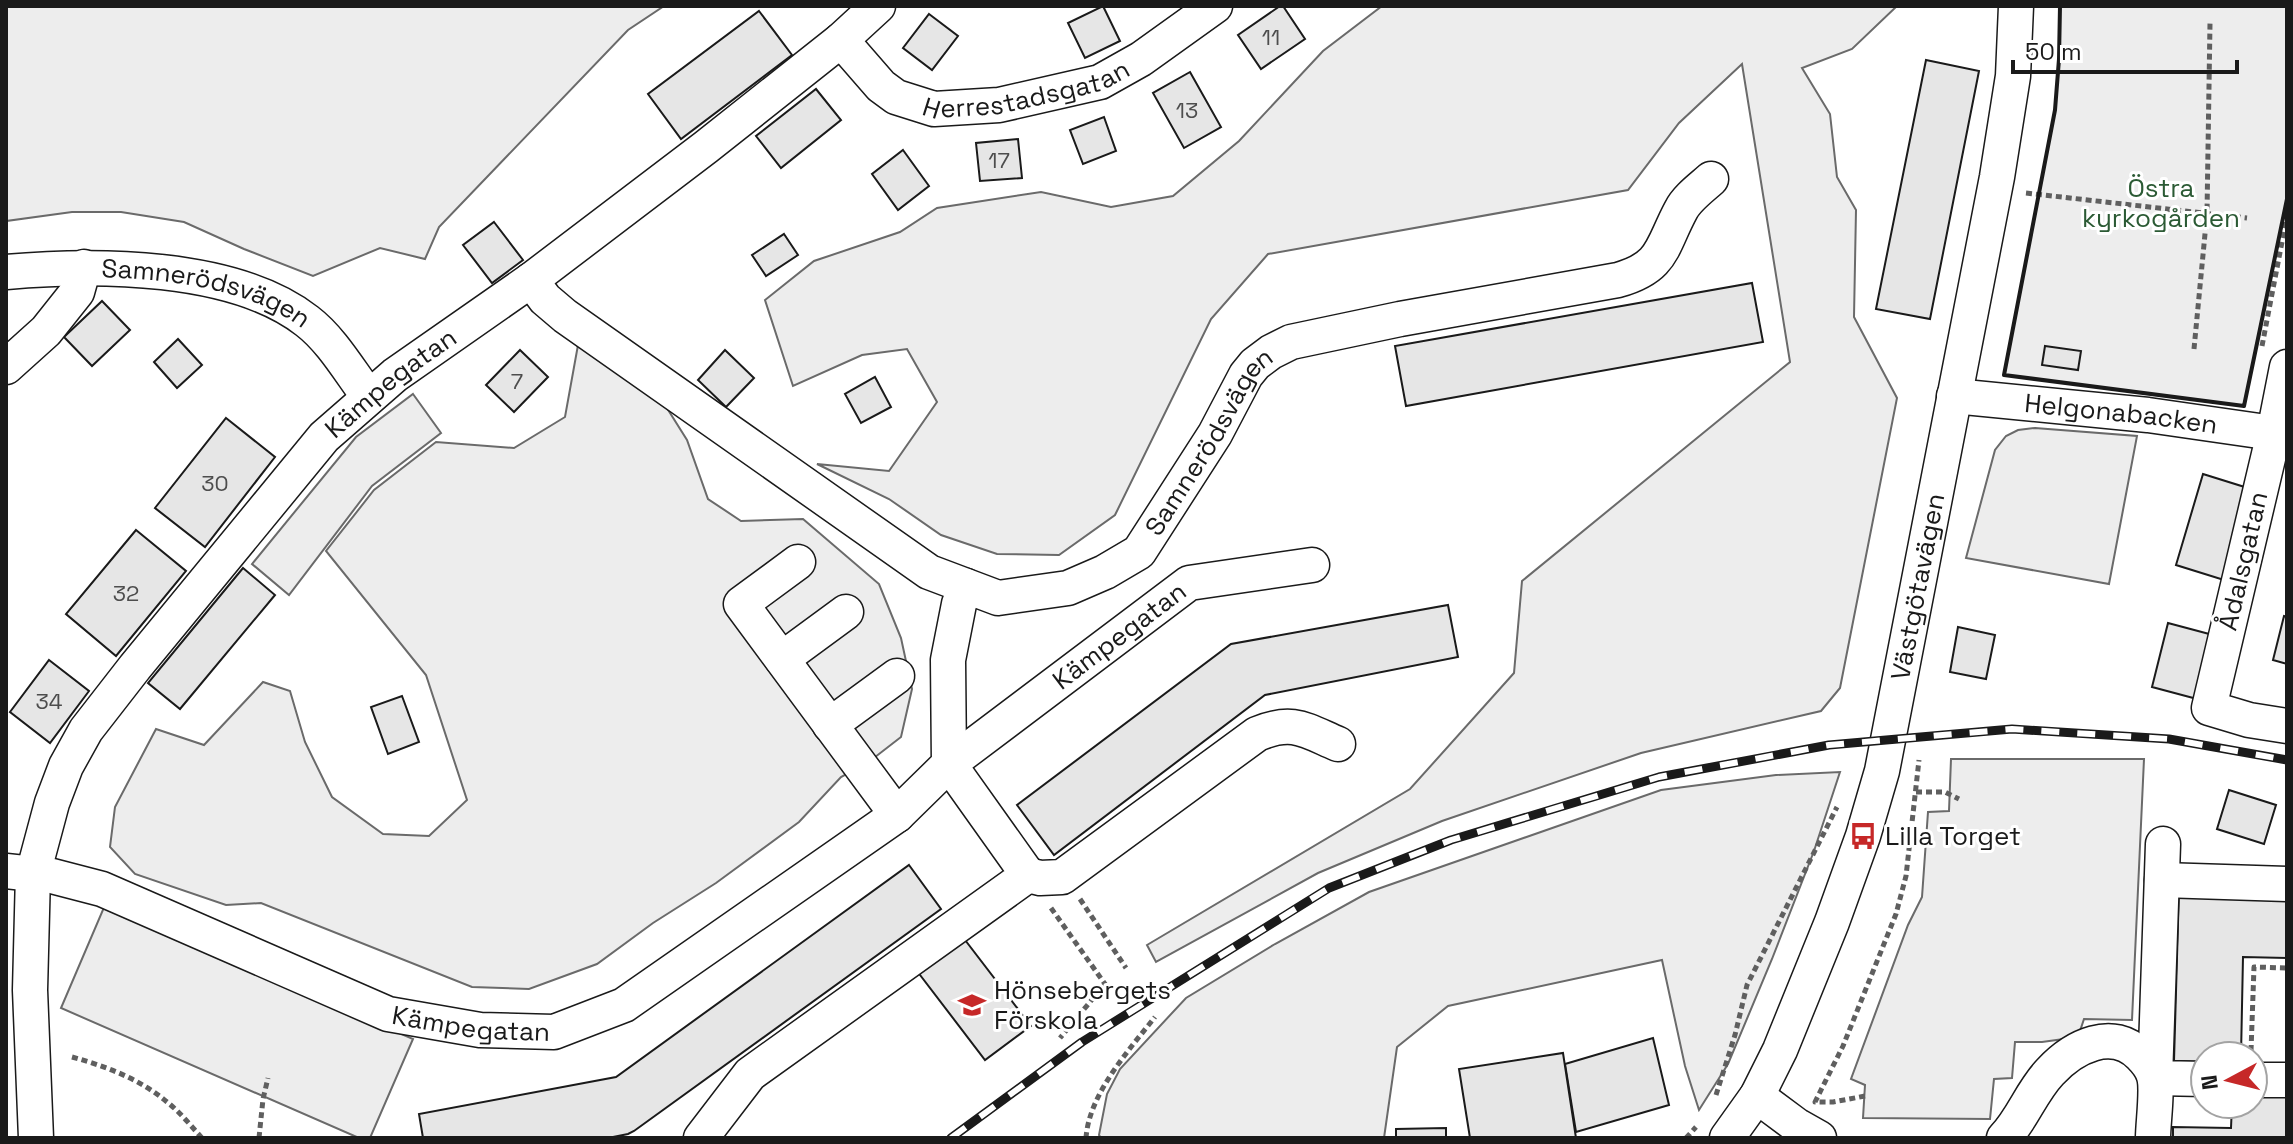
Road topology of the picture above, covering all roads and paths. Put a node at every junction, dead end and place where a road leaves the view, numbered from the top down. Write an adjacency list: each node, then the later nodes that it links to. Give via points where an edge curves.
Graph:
1 (878, 6): 5 (street, Kämpegatan)
2 (1215, 6): 5 (street, Herrestadsgatan, via 1100,82 999,105 934,109 896,97)
3 (2016, 6): 17 (street, Västgötavägen, via 2002,147)
4 (2210, 23): 8 (path)
5 (841, 40): 13 (street, Kämpegatan)
6 (1711, 179): 22 (street, Samnerödsvägen, via 1682,207 1666,246 1638,275 1385,322 1291,342 1271,352 1246,375 1139,552 1068,588 998,598)
7 (2020, 193): 8 (path)
8 (2207, 213): 10 (path); 14 (path)
9 (2287, 216): 15 (path)
10 (2247, 218)
11 (84, 267): 12 (street, Samnerödsvägen); 16 (street, via 77,292 46,331); 18 (street, Samnerödsvägen, via 163,271 242,289 276,303 325,338)
12 (6, 272)
13 (531, 280): 18 (street, Kämpegatan); 22 (street, Samnerödsvägen, via 545,299 591,335 929,572)
14 (2194, 349)
15 (2274, 360): 19 (street, Ådalsgatan)
16 (6, 367)
17 (1954, 396): 19 (street, Helgonabacken); 49 (street, Västgötavägen, via 1882,771 1832,922)
18 (369, 397): 35 (street, Kämpegatan, via 324,437 86,730)
19 (2280, 434): 27 (street, Ådalsgatan, via 2209,708)
20 (798, 562): 24 (street, via 741,604)
21 (1312, 565): 29 (street, Kämpegatan, via 1189,583)
22 (966, 586): 29 (street, via 948,660)
23 (846, 612): 24 (street)
24 (782, 659): 26 (street)
25 (897, 676): 26 (street)
26 (830, 725): 33 (street)
27 (2287, 726)
28 (1338, 744): 36 (street, via 1293,725 1257,734 1062,877)
29 (949, 764): 33 (street, Kämpegatan); 36 (street)
30 (1916, 792): 32 (path, via 1945,792)
31 (1841, 798): 52 (path, via 1747,985)
32 (1959, 799)
33 (897, 815): 35 (street, Kämpegatan, via 624,1005 554,1032 480,1030 388,1014 102,889)
34 (2163, 844): 37 (street)
35 (20, 872): 54 (street, Kämpegatan)
36 (1028, 875): 43 (path, via 1105,984); 57 (street, via 750,1074)
37 (2162, 880): 38 (street); 47 (street)
38 (2287, 884)
39 (1075, 891): 40 (path)
40 (1126, 968)
41 (2287, 968): 44 (path, via 2254,967)
42 (1155, 1017): 58 (path, via 1111,1075 1087,1123)
43 (1060, 1038)
44 (2252, 1040)
45 (72, 1057): 55 (path, via 143,1085 168,1102)
46 (268, 1078): 56 (path)
47 (2155, 1078): 48 (street); 61 (street, via 2135,1049 2121,1042 2090,1044 2048,1073); 62 (street)
48 (2189, 1079)
49 (1757, 1096): 53 (street, Västgötavägen); 60 (street)
50 (1865, 1096): 51 (path)
51 (1815, 1102)
52 (1713, 1103)
53 (1713, 1131): 59 (path)
54 (36, 1138)
55 (202, 1138)
56 (259, 1138)
57 (701, 1138)
58 (1086, 1138)
59 (1686, 1138)
60 (1819, 1138)
61 (2004, 1138)
62 (2153, 1138)

